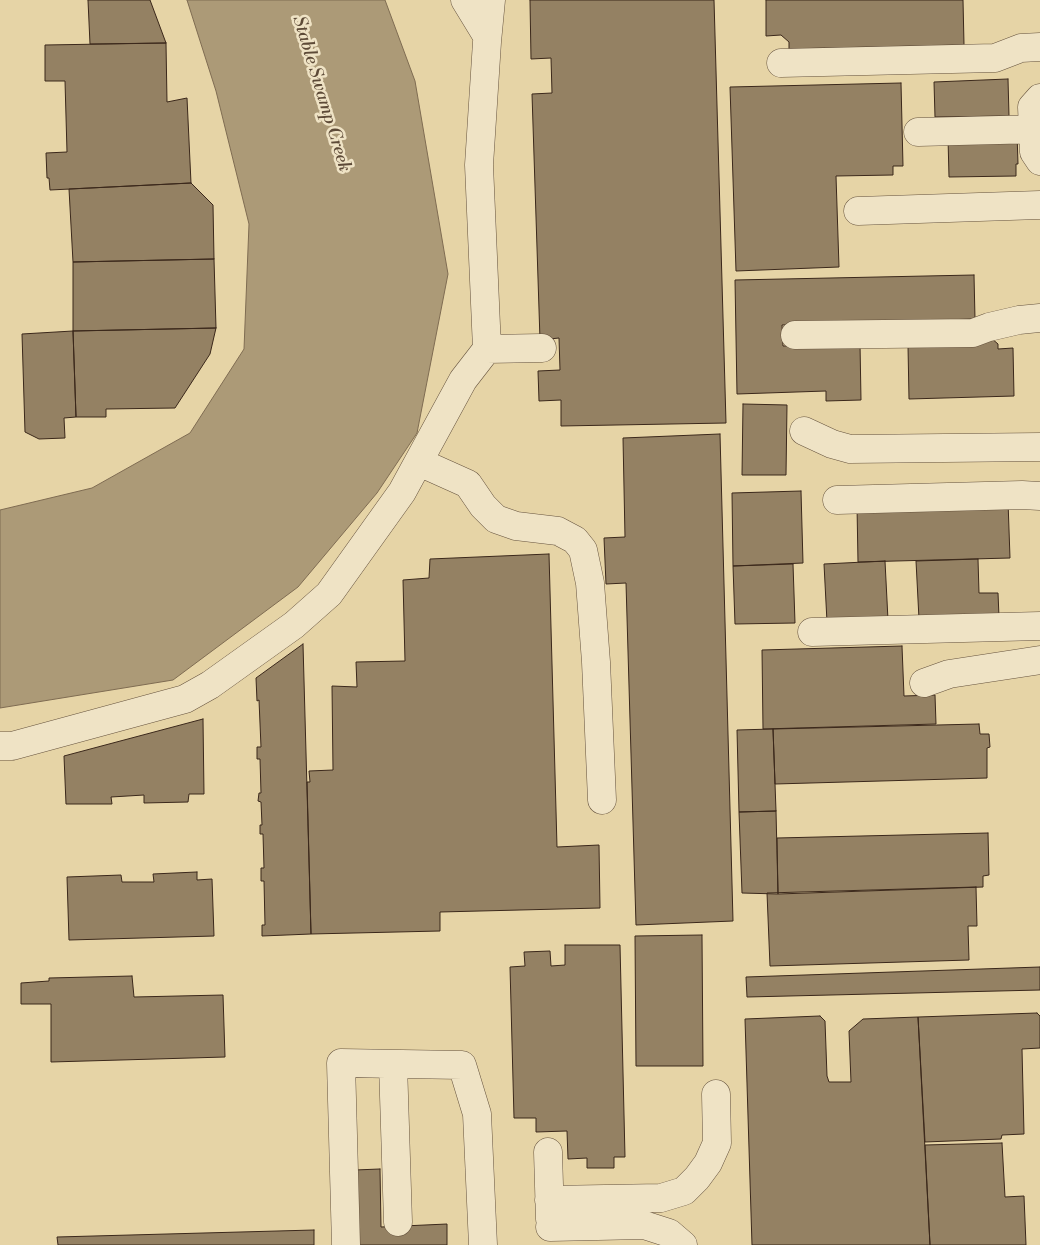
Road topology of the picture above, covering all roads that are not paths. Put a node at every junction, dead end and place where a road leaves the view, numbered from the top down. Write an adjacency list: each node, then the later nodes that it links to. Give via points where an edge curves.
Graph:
1 (465, 0): 3 (street)
2 (491, 0): 3 (street)
3 (487, 36): 15 (street, via 478,165)
4 (1040, 47): 5 (street, via 1021,48 995,58)
5 (781, 63)
6 (1040, 98): 7 (street, via 1032,107)
7 (1036, 129): 8 (street); 9 (street, via 1034,152)
8 (918, 132)
9 (1040, 161)
10 (1040, 205): 11 (street)
11 (858, 211)
12 (1040, 318): 13 (street, via 1019,320 973,333)
13 (795, 336)
14 (542, 348): 15 (street)
15 (487, 349): 18 (street, via 463,380)
16 (804, 431): 17 (street, via 850,449)
17 (1040, 447)
18 (419, 462): 25 (street, via 402,492 329,594 294,625 210,685 185,699 12,746); 26 (street, via 468,484 496,519 516,526 558,531 575,540 583,550 590,583)
19 (1040, 496): 20 (street)
20 (837, 500)
21 (1040, 626): 22 (street)
22 (812, 632)
23 (1040, 660): 24 (street, via 949,674)
24 (924, 683)
25 (0, 746)
26 (602, 800)
27 (393, 1064): 31 (street); 33 (street, via 341,1063); 34 (street, via 462,1065 477,1114)
28 (716, 1094): 30 (street, via 717,1143 702,1171 684,1191 661,1198)
29 (548, 1152): 30 (street)
30 (549, 1200): 32 (street)
31 (398, 1222)
32 (550, 1236): 35 (street, via 644,1225 669,1233)
33 (346, 1245)
34 (482, 1245)
35 (683, 1245)

